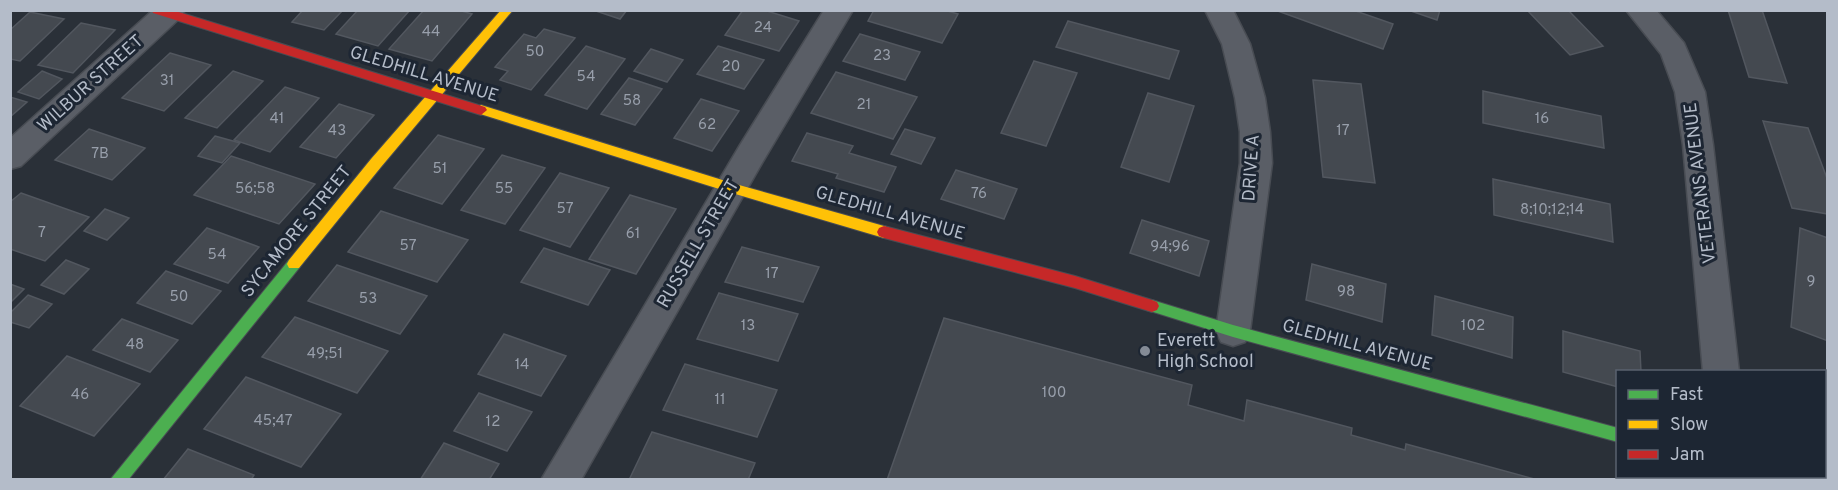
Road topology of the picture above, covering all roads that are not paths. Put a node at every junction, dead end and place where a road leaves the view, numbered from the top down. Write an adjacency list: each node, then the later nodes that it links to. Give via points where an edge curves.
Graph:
1 (508, 10): 6 (street, SYCAMORE STREET)
2 (839, 10): 8 (street, RUSSELL STREET)
3 (1219, 10): 9 (street, DRIVE A, via 1236,44 1255,132 1256,163)
4 (1640, 10): 10 (street, VETERANS AVENUE, via 1674,50 1690,92)
5 (165, 12): 6 (street, GLEDHILL AVENUE); 7 (street, WILBUR STREET)
6 (434, 96): 8 (street, GLEDHILL AVENUE); 12 (street, SYCAMORE STREET)
7 (10, 157)
8 (732, 188): 9 (street, GLEDHILL AVENUE, via 1075,282); 13 (street, RUSSELL STREET)
9 (1233, 331): 11 (street, GLEDHILL AVENUE)
10 (1721, 370)
11 (1616, 435)
12 (118, 480)
13 (560, 480)

